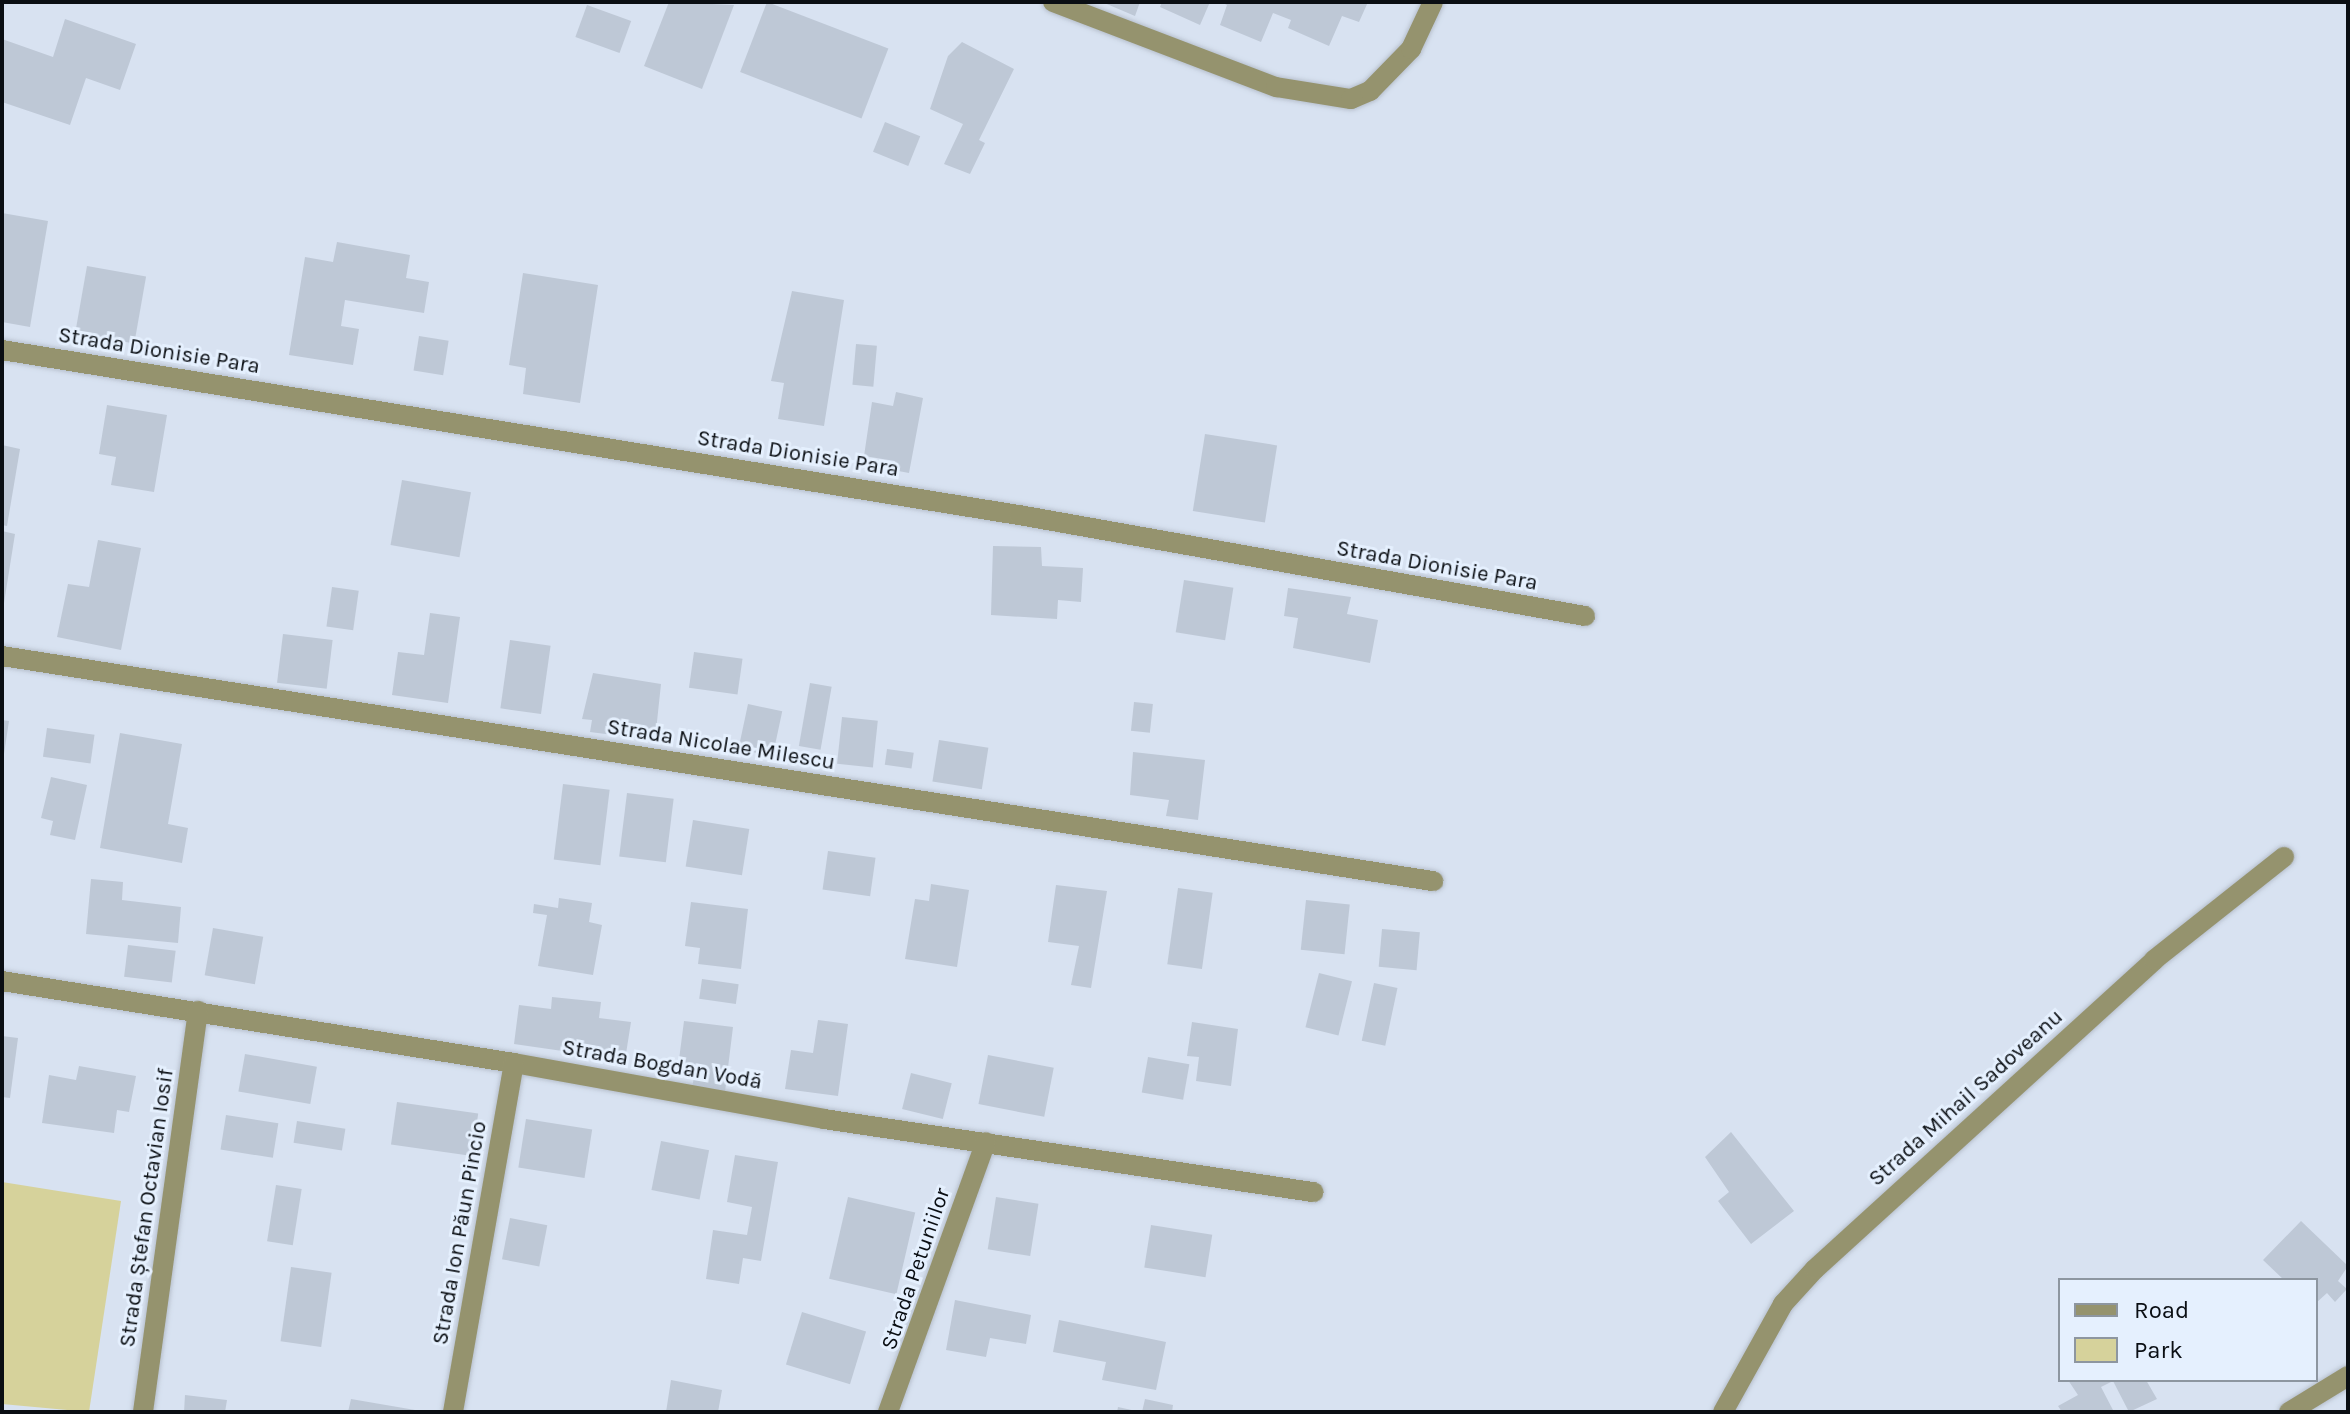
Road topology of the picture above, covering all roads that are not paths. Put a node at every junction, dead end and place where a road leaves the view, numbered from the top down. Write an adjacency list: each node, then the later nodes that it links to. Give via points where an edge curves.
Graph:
1 (1053, 2): 2 (street, via 1276,87 1351,99 1370,91 1411,49)
2 (1433, 2)
3 (2, 350): 4 (street, Strada Dionisie Para, via 1004,513)
4 (1585, 616)
5 (2, 656): 7 (street, Strada Nicolae Milescu)
6 (2284, 857): 17 (street, Strada Mihail Sadoveanu, via 2154,960 1815,1269 1783,1304)
7 (1433, 881)
8 (2, 981): 9 (street, Strada Bogdan Vodă)
9 (198, 1011): 10 (street, Strada Bogdan Vodă); 14 (street, Strada Ștefan Octavian Iosif)
10 (514, 1063): 11 (street, Strada Bogdan Vodă, via 824,1119); 15 (street, Strada Ion Păun Pincio)
11 (986, 1142): 12 (street, Strada Bogdan Vodă); 16 (street, Strada Petuniilor)
12 (1314, 1192)
13 (2348, 1376): 18 (street)
14 (143, 1412)
15 (453, 1412)
16 (888, 1412)
17 (1723, 1412)
18 (2289, 1412)

